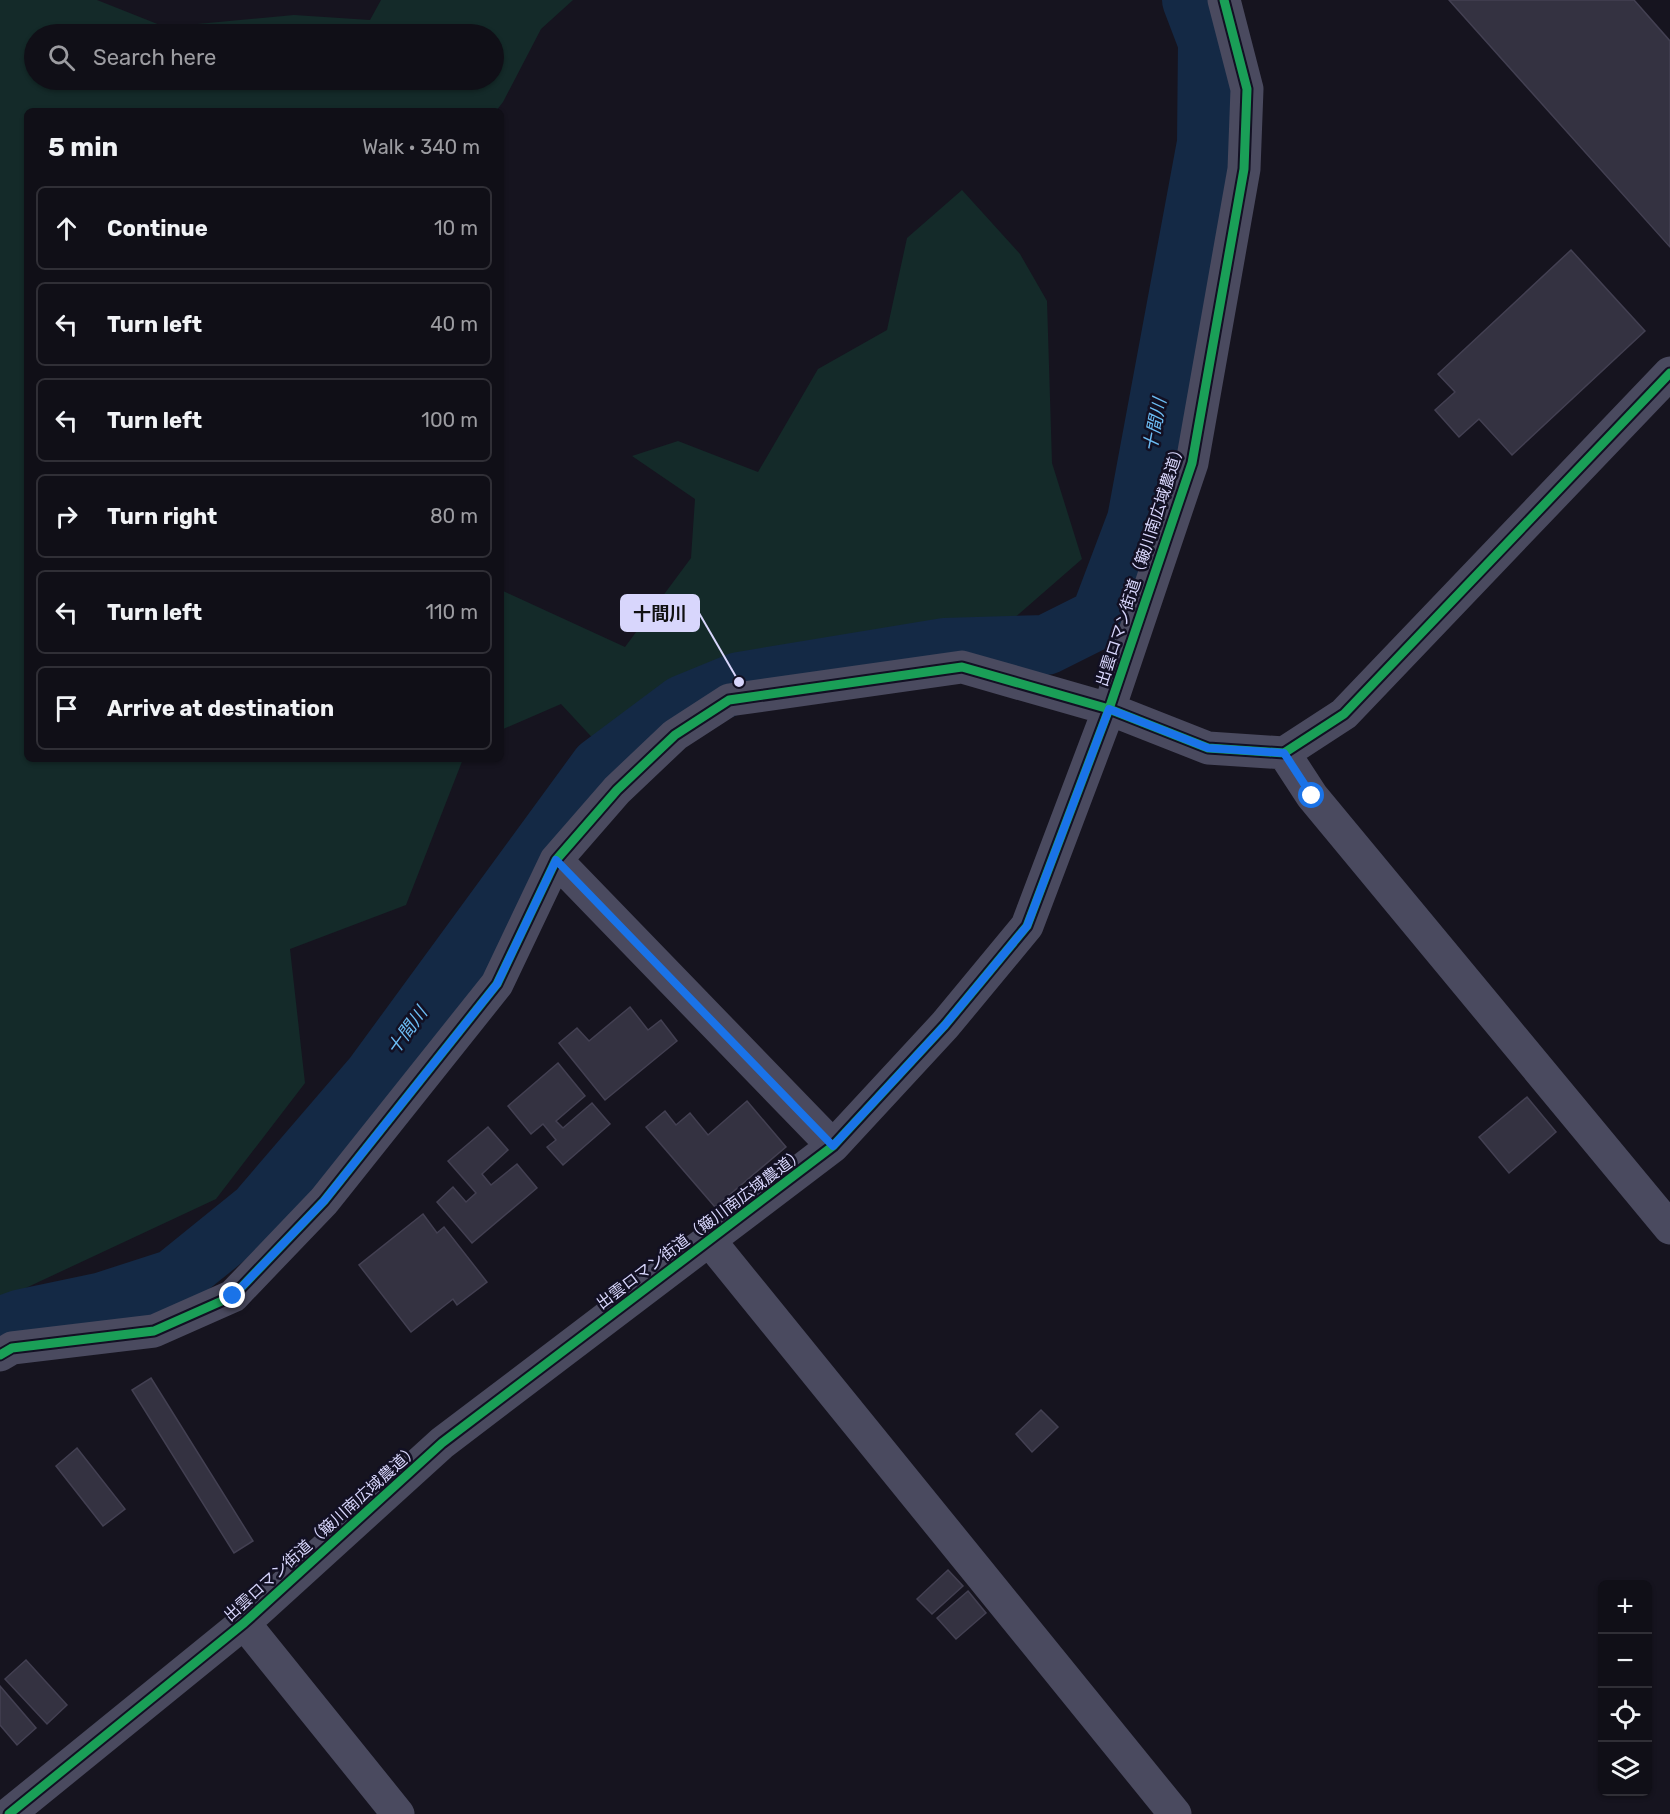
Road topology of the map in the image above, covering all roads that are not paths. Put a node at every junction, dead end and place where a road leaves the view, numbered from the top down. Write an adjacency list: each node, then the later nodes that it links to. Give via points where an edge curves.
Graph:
1 (1224, 0): 3 (street, 出雲ロマン街道（簸川南広域農道）, via 1247,89 1244,169 1192,463)
2 (1670, 373): 4 (street, via 1344,714)
3 (1109, 709): 4 (street, via 1208,748); 5 (street, via 962,667 729,700 675,735 617,790); 6 (street, 出雲ロマン街道（簸川南広域農道）, via 1027,926 945,1025)
4 (1284, 753): 7 (street, via 1312,796)
5 (556, 860): 6 (street); 9 (street, via 497,984 324,1201 233,1296 154,1330 12,1348)
6 (833, 1146): 8 (street, 出雲ロマン街道（簸川南広域農道）)
7 (1670, 1228)
8 (710, 1240): 10 (street, 出雲ロマン街道（簸川南広域農道）, via 442,1443); 13 (street)
9 (0, 1355)
10 (244, 1623): 11 (street, 出雲ロマン街道（簸川南広域農道）); 12 (street)
11 (9, 1814)
12 (398, 1814)
13 (1175, 1814)

